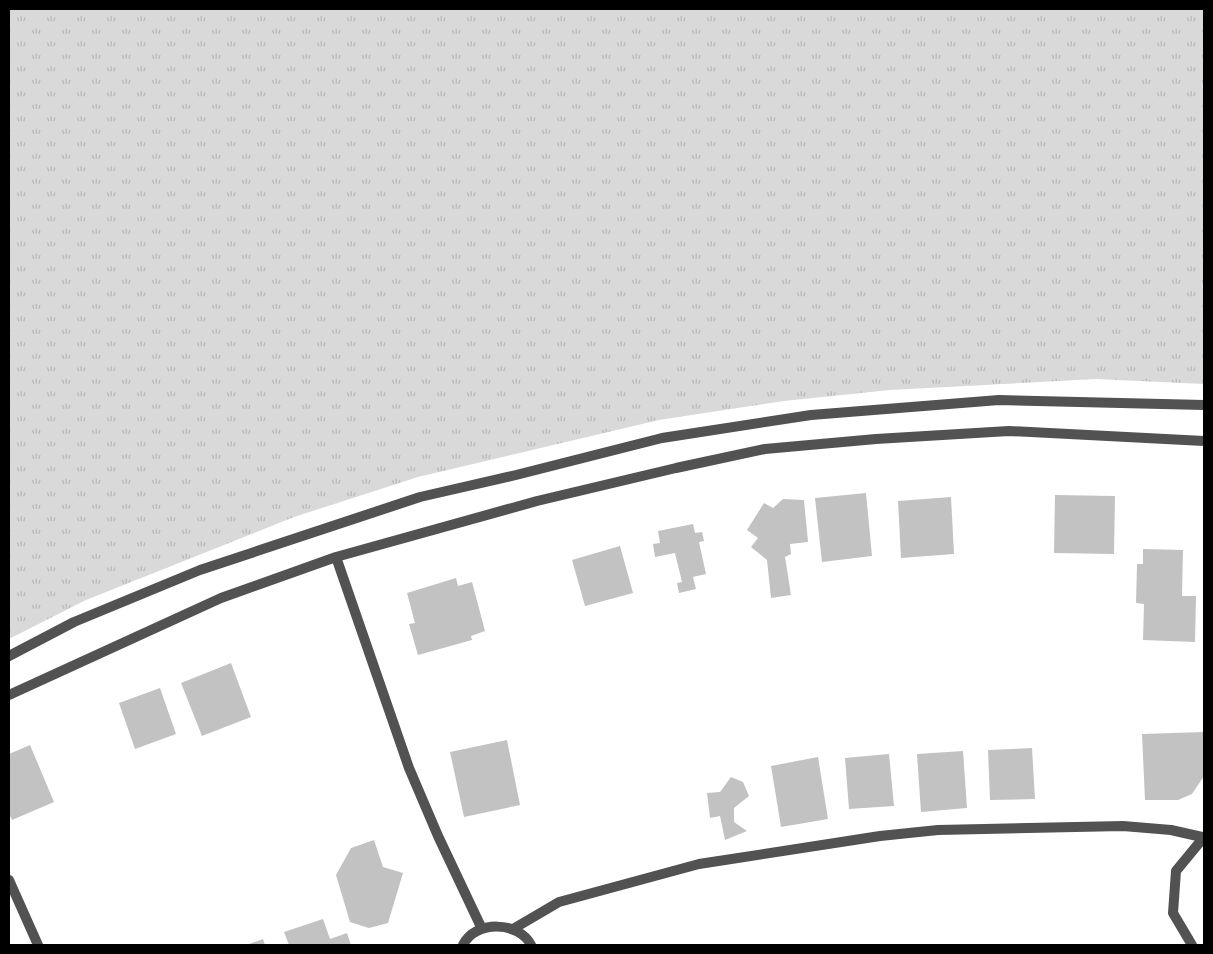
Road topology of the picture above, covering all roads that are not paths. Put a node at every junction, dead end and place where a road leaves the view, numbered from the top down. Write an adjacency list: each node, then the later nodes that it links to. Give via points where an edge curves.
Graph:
1 (1204, 405): 4 (street, via 999,400 810,415 662,438 420,497 200,570 74,622)
2 (1204, 442): 3 (street, via 1009,431 765,449 537,501)
3 (336, 557): 5 (street, via 220,598); 8 (street, via 409,768)
4 (9, 656)
5 (9, 695)
6 (1203, 837): 9 (street, via 1171,830 1123,826 938,830 880,836 699,864 559,902); 13 (street, via 1176,871 1173,912)
7 (9, 880): 10 (street)
8 (482, 929): 9 (street, via 498,926); 11 (street)
9 (513, 929): 12 (street)
10 (38, 945)
11 (463, 945)
12 (531, 945)
13 (1192, 945)

